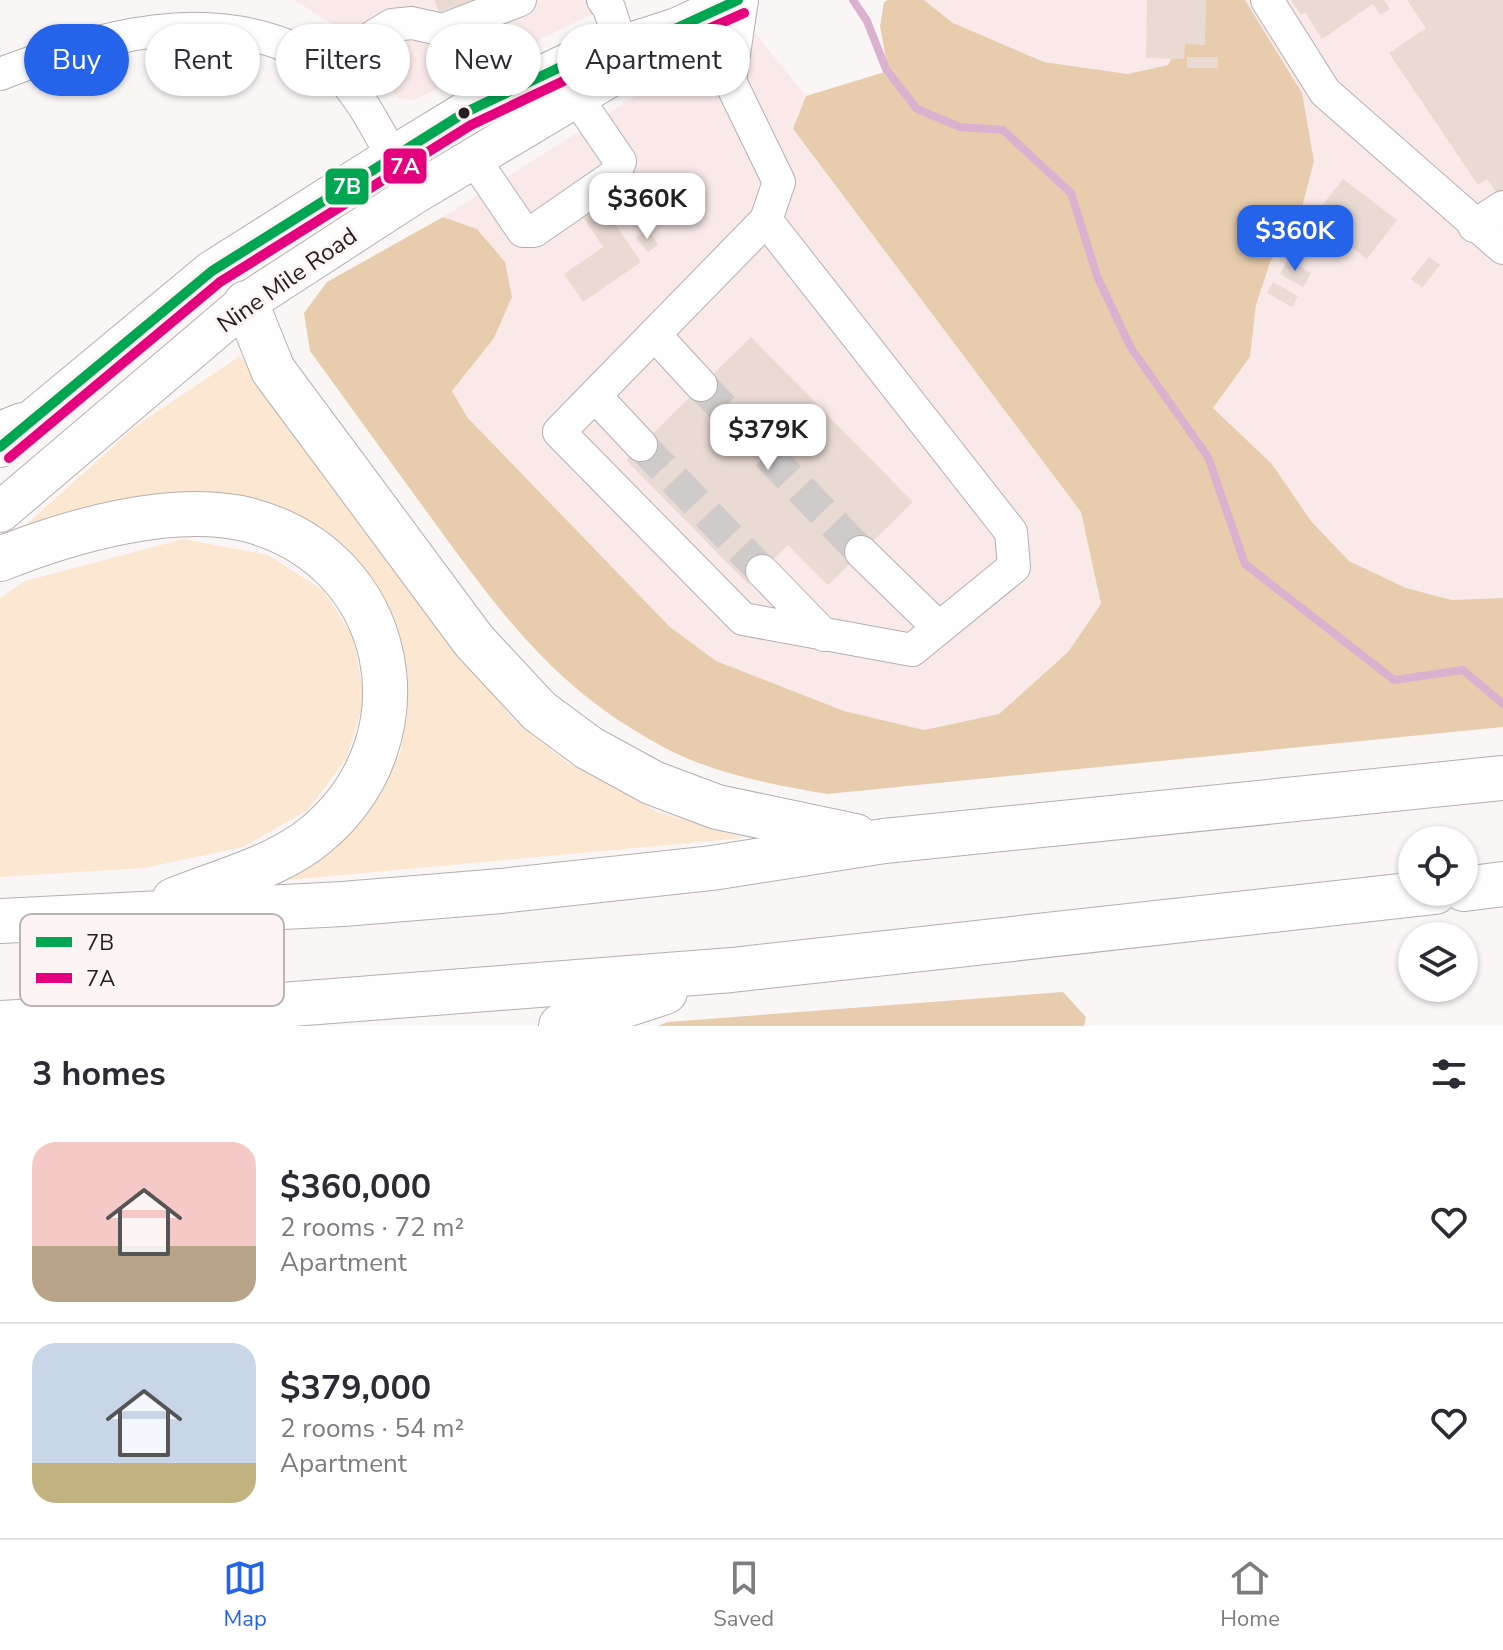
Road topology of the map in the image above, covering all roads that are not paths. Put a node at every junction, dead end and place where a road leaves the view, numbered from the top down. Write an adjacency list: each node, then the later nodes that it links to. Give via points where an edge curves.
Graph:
1 (520, 0): 6 (street, via 443,30)
2 (603, 0): 7 (street)
3 (740, 0): 8 (main road, Nine Mile Road); 9 (street)
4 (1267, 0): 22 (street, via 1325,92)
5 (134, 11): 10 (street, via 229,11); 12 (street)
6 (394, 13)
7 (628, 24)
8 (689, 24)
9 (737, 24)
10 (276, 26)
11 (557, 69): 17 (main road, Nine Mile Road)
12 (0, 74)
13 (356, 96): 17 (street)
14 (580, 96): 16 (main road, Nine Mile Road)
15 (737, 96): 21 (street, via 779,182)
16 (577, 98): 18 (main road, Nine Mile Road); 18 (street, via 620,161 615,175 534,231 523,231)
17 (392, 157): 19 (street); 28 (main road, Nine Mile Road, via 212,271)
18 (474, 159): 19 (main road, Nine Mile Road)
19 (414, 194): 24 (main road, Nine Mile Road)
20 (1503, 207): 22 (street)
21 (766, 220): 25 (street); 34 (street, via 1011,532 1014,567)
22 (1474, 226): 23 (street)
23 (1503, 248)
24 (246, 303): 30 (main road, Nine Mile Road); 37 (highway, via 273,370 474,641 539,711 589,748 691,798)
25 (656, 336): 26 (street); 27 (street)
26 (701, 385)
27 (595, 396): 29 (street); 35 (street, via 559,432 743,619)
28 (8, 435)
29 (641, 445)
30 (0, 512)
31 (861, 552): 34 (street)
32 (0, 559): 41 (highway, via 83,531 152,518 248,520 283,532 324,559 341,574 369,617 382,657 386,700 374,760 358,790 295,850)
33 (762, 571): 35 (street)
34 (939, 628): 35 (street, via 912,650)
35 (824, 635)
36 (1503, 778): 37 (highway)
37 (884, 841): 41 (highway, via 712,868 501,891)
38 (1503, 884): 39 (highway)
39 (1478, 887)
40 (1398, 896): 45 (highway)
41 (145, 912): 42 (highway)
42 (113, 914)
43 (20, 920): 44 (highway)
44 (0, 921)
45 (732, 970): 46 (highway); 49 (highway)
46 (284, 1005)
47 (267, 1006): 48 (highway)
48 (0, 1023)
49 (561, 1026)

